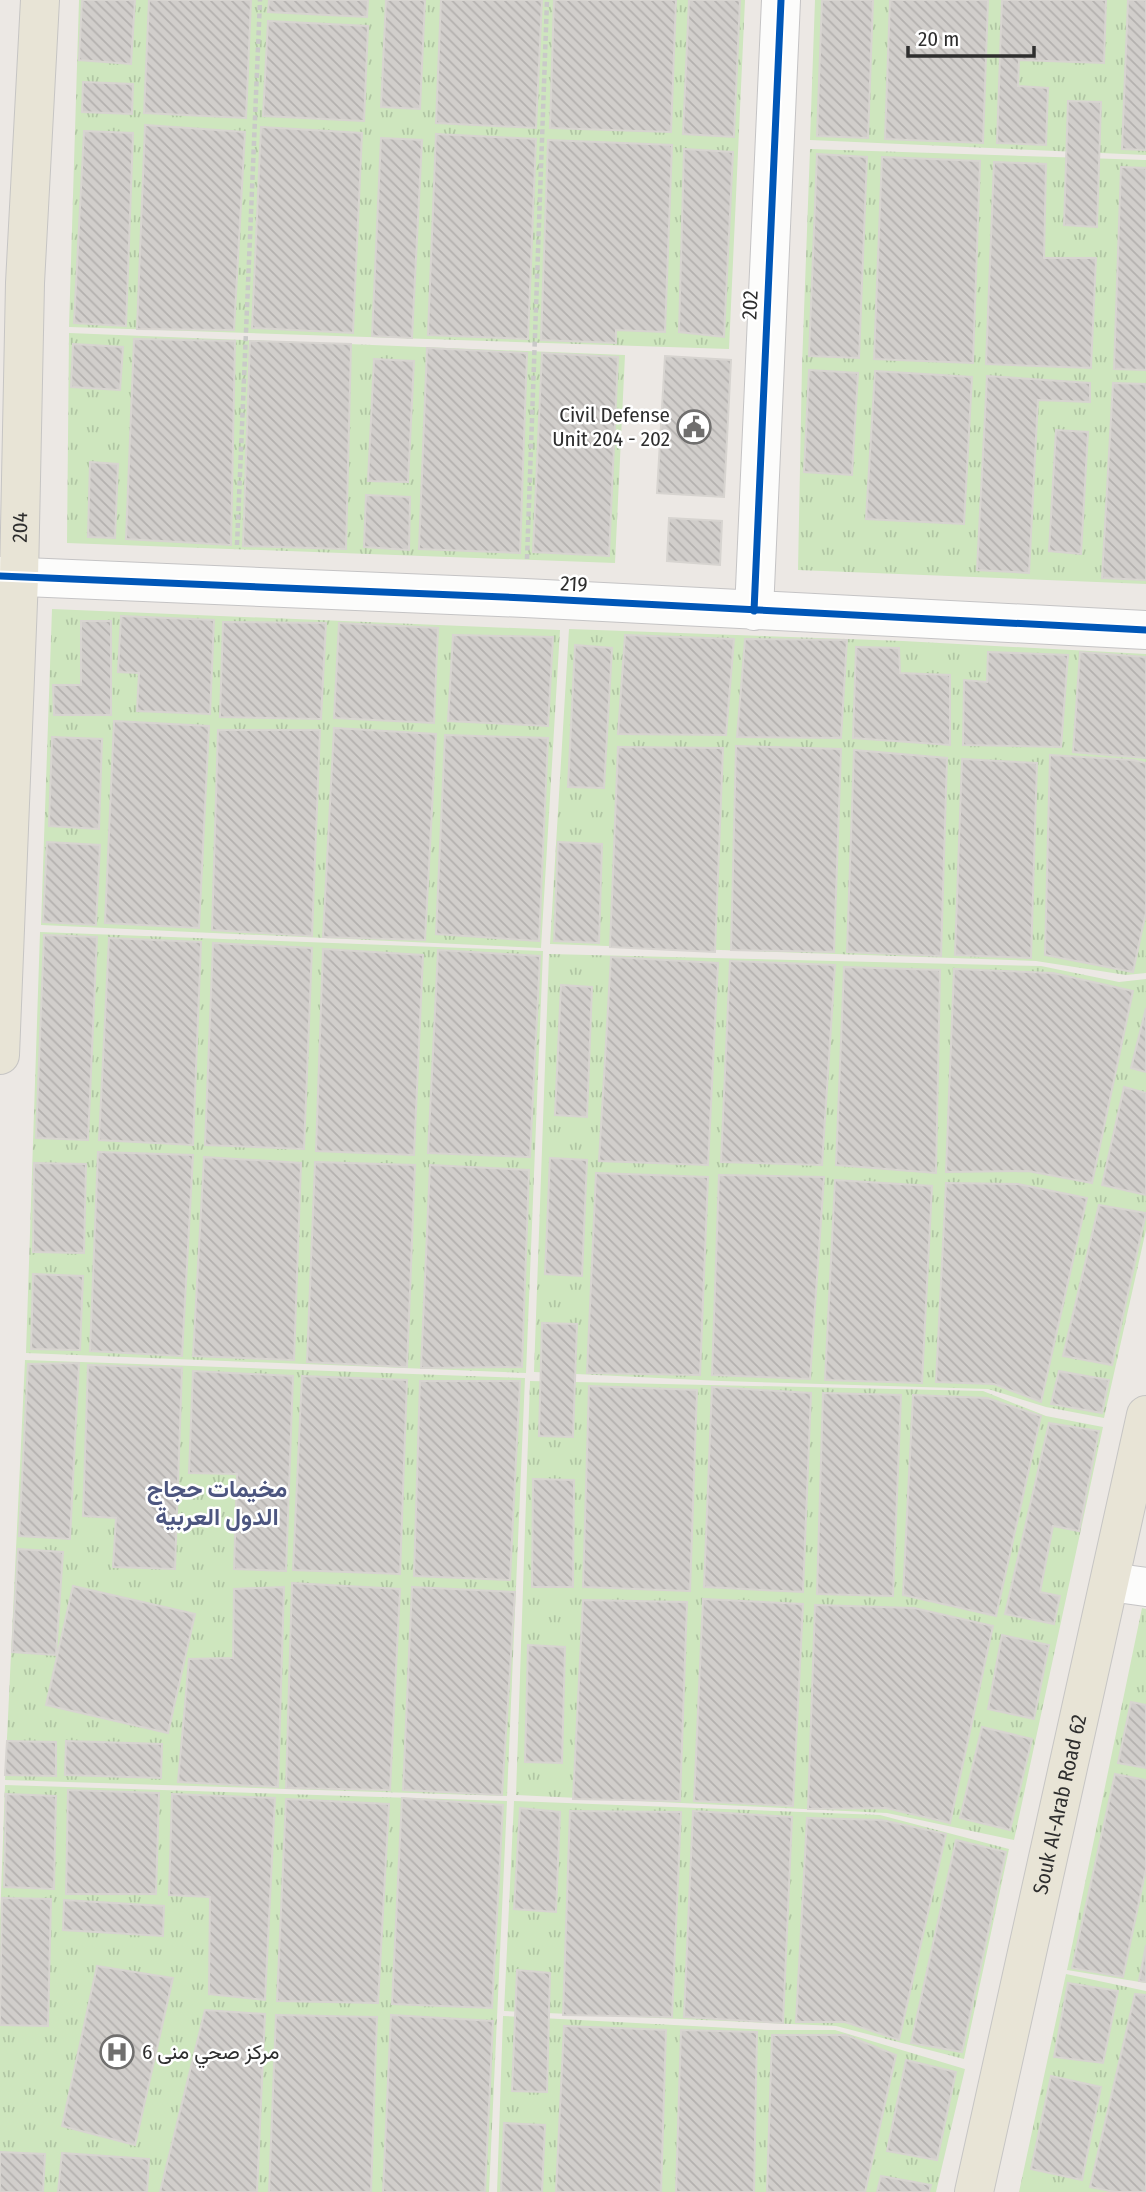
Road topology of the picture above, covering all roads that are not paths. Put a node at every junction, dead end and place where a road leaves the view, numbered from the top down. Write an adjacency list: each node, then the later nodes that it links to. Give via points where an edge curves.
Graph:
1 (40, 0): 3 (main road, 204)
2 (781, 0): 4 (street, 202)
3 (10, 576): 4 (street, 219); 6 (main road, 204)
4 (754, 611): 5 (street, 219)
5 (1146, 630)
6 (0, 1055)
7 (1146, 1415): 8 (main road, Souk Al-Arab Road 62)
8 (1128, 1584): 9 (main road, Souk Al-Arab Road 62)
9 (974, 2192)

